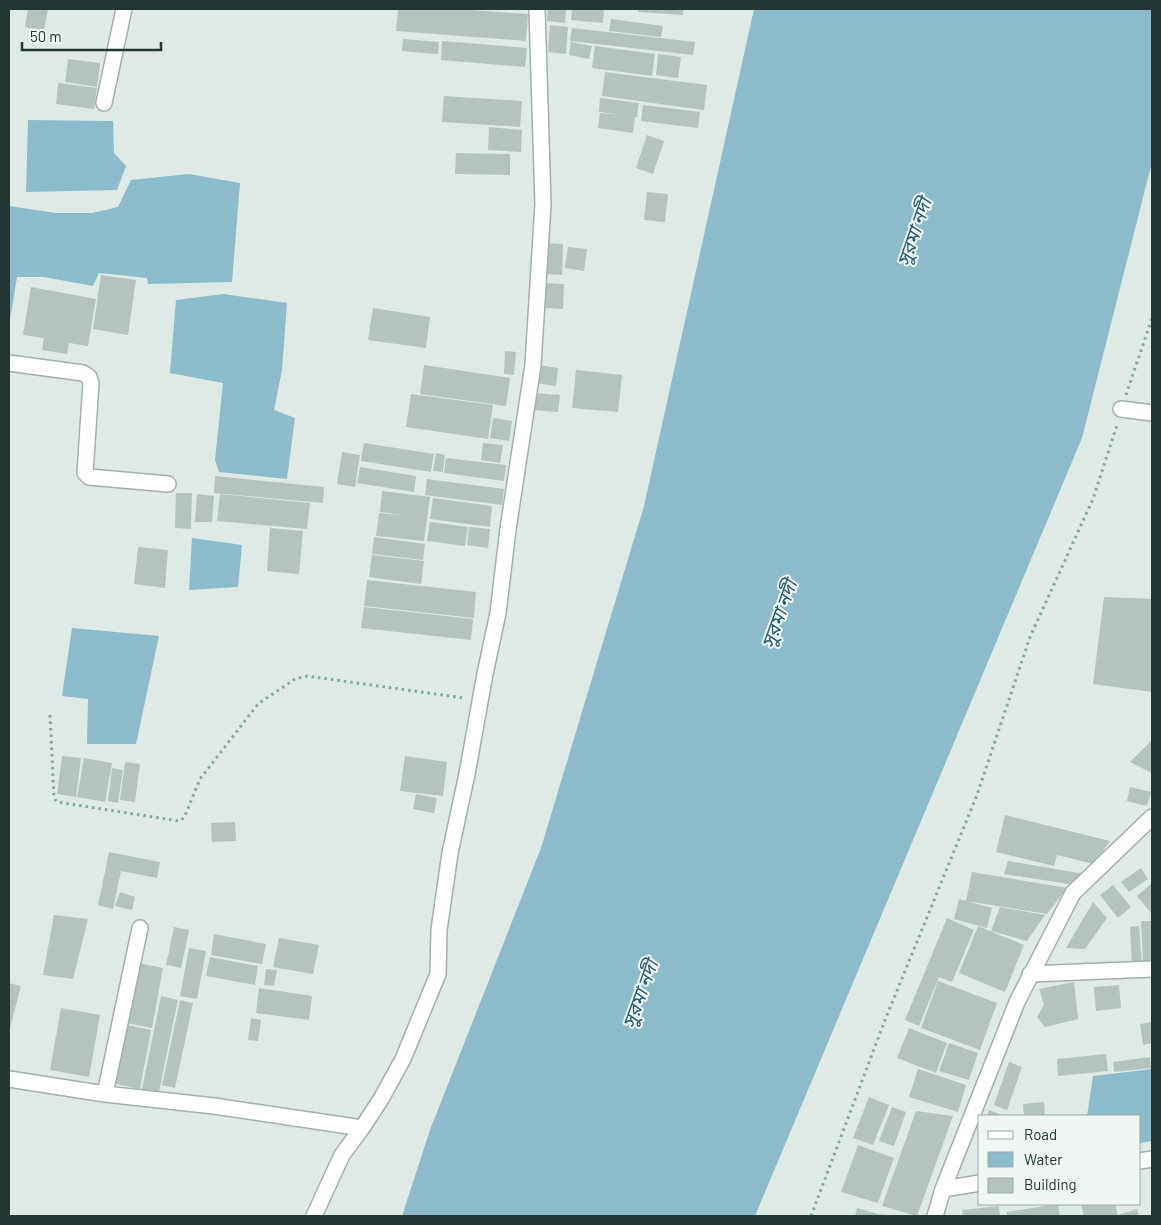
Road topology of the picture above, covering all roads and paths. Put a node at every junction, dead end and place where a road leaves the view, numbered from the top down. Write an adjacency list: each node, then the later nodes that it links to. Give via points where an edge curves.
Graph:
1 (124, 9): 3 (street)
2 (537, 9): 9 (street, via 543,204 533,365 498,613)
3 (104, 103)
4 (1152, 318): 6 (path)
5 (9, 364): 8 (street, via 83,373 89,377 85,473 89,477)
6 (1121, 409): 7 (street); 21 (path, via 1093,499 1030,637 976,795 885,1020)
7 (1152, 414)
8 (168, 484)
9 (480, 700): 10 (path, via 307,676 295,679 258,704 200,780 184,818 179,821 57,802 54,798); 17 (street, via 450,853 439,930 438,974 403,1059)
10 (50, 715)
11 (1152, 817): 14 (street, via 1074,893)
12 (140, 928): 16 (street)
13 (1152, 969): 14 (street)
14 (1030, 974): 19 (street)
15 (9, 1079): 16 (street)
16 (105, 1094): 17 (street)
17 (362, 1128): 20 (street, via 342,1155)
18 (978, 1183): 19 (street)
19 (943, 1189): 22 (street)
20 (314, 1216)
21 (811, 1216)
22 (935, 1216)

